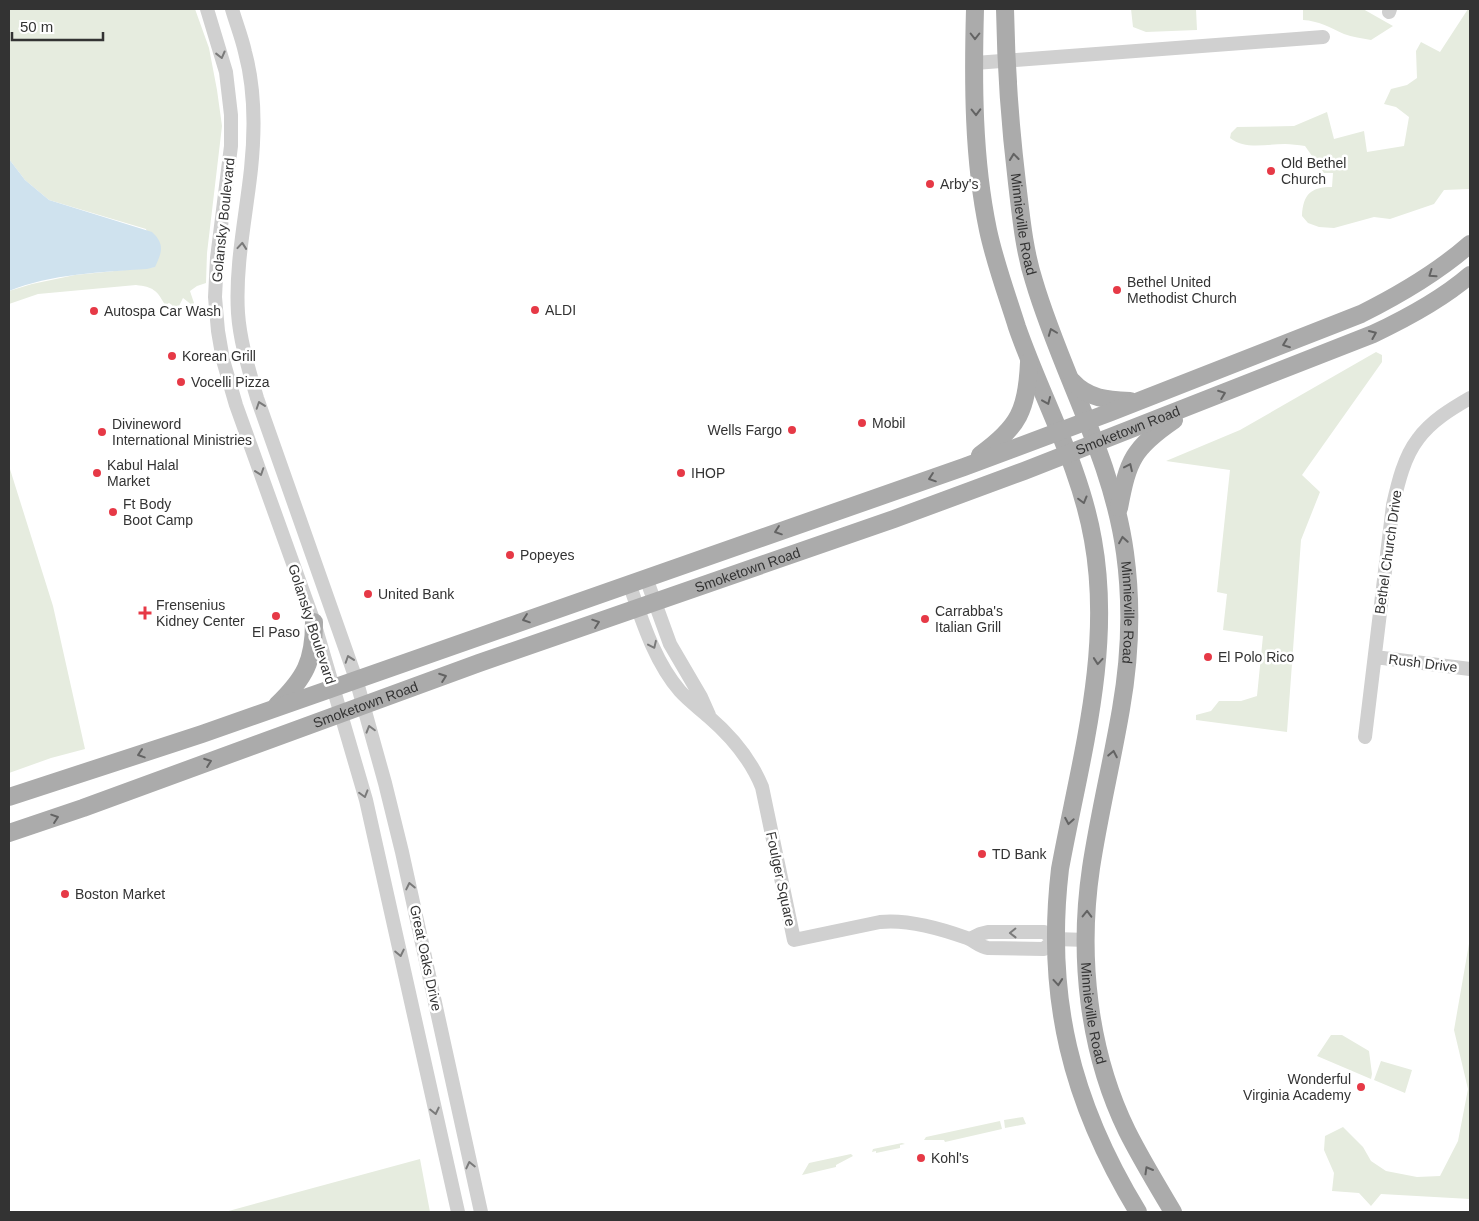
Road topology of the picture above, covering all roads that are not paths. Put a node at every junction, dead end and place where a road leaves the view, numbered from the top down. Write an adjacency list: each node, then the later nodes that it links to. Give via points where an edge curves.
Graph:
1 (208, 9): 11 (street, Golansky Boulevard, one-way to 11, via 226,72 231,115 217,258)
2 (232, 9): 10 (street, Golansky Boulevard, one-way to 2, via 240,271 252,160 252,101 246,53)
3 (975, 9): 7 (main road, Minnieville Road, one-way to 7)
4 (1005, 9): 6 (main road, Minnieville Road)
5 (1323, 37): 6 (street)
6 (1006, 60): 7 (street); 13 (main road, Minnieville Road, one-way to 6, via 1036,289 1027,255 1013,152)
7 (975, 63): 12 (main road, Minnieville Road, one-way to 12, via 983,205 1000,273)
8 (1470, 244): 15 (main road, Smoketown Road, one-way to 15, via 1431,276 1361,314)
9 (1470, 275): 16 (main road, Smoketown Road, one-way to 9, via 1408,318)
10 (239, 322): 11 (street); 29 (street, Golansky Boulevard, one-way to 10, via 257,398)
11 (217, 324): 26 (street, Golansky Boulevard, one-way to 26, via 236,405)
12 (1029, 357): 18 (main road, Minnieville Road, one-way to 18); 21 (main road, via 1026,400 1019,416 1003,438)
13 (1070, 378): 15 (main road, via 1080,389 1098,398); 17 (main road, Minnieville Road)
14 (1470, 398): 27 (street, Bethel Church Drive, via 1447,412 1417,440 1398,481 1392,505)
15 (1138, 401): 17 (main road, Smoketown Road)
16 (1194, 405): 19 (main road, Smoketown Road); 22 (main road, one-way to 16, via 1124,478 1138,450)
17 (1086, 422): 18 (main road, Smoketown Road); 19 (main road, Minnieville Road)
18 (1060, 431): 20 (main road, Minnieville Road); 21 (main road, Smoketown Road)
19 (1095, 444): 20 (main road, Smoketown Road); 22 (main road, Minnieville Road)
20 (1068, 454): 25 (main road, Smoketown Road); 37 (main road, Minnieville Road, one-way to 37, via 1093,539 1099,625 1097,669 1060,869)
21 (964, 467): 23 (main road, Smoketown Road, one-way to 23)
22 (1118, 514): 38 (main road, Minnieville Road, one-way to 22, via 1091,868 1122,706 1127,663 1128,587)
23 (646, 578): 24 (main road, Smoketown Road); 25 (street, Foulger Square)
24 (629, 584): 25 (street, Foulger Square); 29 (main road, Smoketown Road, one-way to 29)
25 (646, 606): 31 (main road, Smoketown Road, one-way to 25); 37 (street, Foulger Square, via 657,655 674,684 711,718 756,772 762,787 794,940 894,921 970,939 982,947 1044,949)
26 (314, 622): 30 (street, Golansky Boulevard); 32 (main road, via 313,645 307,665 298,683)
27 (1375, 658): 28 (street, Rush Drive); 34 (street, Bethel Church Drive)
28 (1470, 669)
29 (356, 679): 30 (main road, Smoketown Road); 31 (street, Golansky Boulevard)
30 (333, 687): 32 (main road, Smoketown Road); 33 (street, Golansky Boulevard)
31 (363, 706): 33 (main road, Smoketown Road); 40 (street, Great Oaks Drive, one-way to 31, via 402,852)
32 (274, 708): 35 (main road, Smoketown Road, one-way to 35)
33 (340, 714): 36 (main road, Smoketown Road, one-way to 33); 39 (street, Great Oaks Drive, one-way to 39, via 366,800)
34 (1365, 737)
35 (9, 798)
36 (9, 833)
37 (1055, 939): 38 (street, Foulger Square); 41 (main road, Minnieville Road, one-way to 41, via 1064,1030 1080,1090 1095,1131)
38 (1087, 940): 42 (main road, Minnieville Road, one-way to 38, via 1126,1128 1104,1068 1091,1012)
39 (458, 1212)
40 (481, 1212)
41 (1138, 1212)
42 (1173, 1212)

